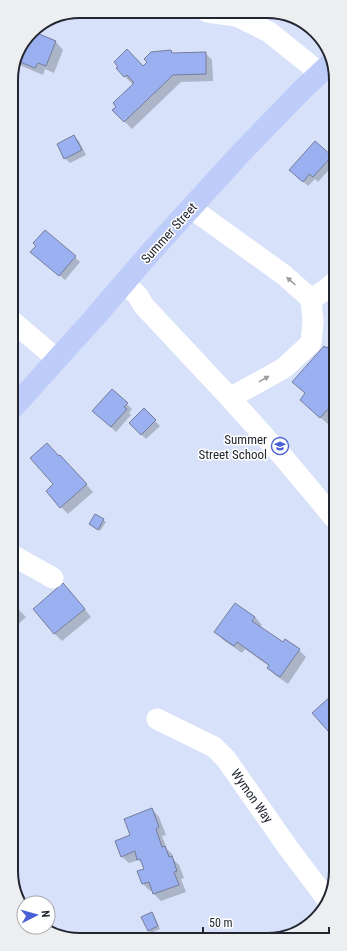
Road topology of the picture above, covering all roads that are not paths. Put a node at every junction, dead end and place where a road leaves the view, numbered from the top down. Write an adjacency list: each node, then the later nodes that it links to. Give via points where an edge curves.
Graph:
1 (241, 18): 2 (street, via 270,32)
2 (326, 67): 3 (main road, Summer Street)
3 (191, 208): 4 (main road, Summer Street); 6 (street, one-way to 3, via 284,275)
4 (125, 283): 8 (main road, Summer Street); 9 (street)
5 (329, 287): 6 (street)
6 (311, 299): 9 (street, one-way to 6, via 284,368 311,343)
7 (18, 326): 8 (street)
8 (57, 359): 10 (main road, Summer Street)
9 (230, 398): 11 (street)
10 (18, 402)
11 (329, 512)
12 (18, 558): 13 (street)
13 (53, 578)
14 (157, 719): 15 (street, Wymon Way, via 214,747 226,759)
15 (324, 895)

